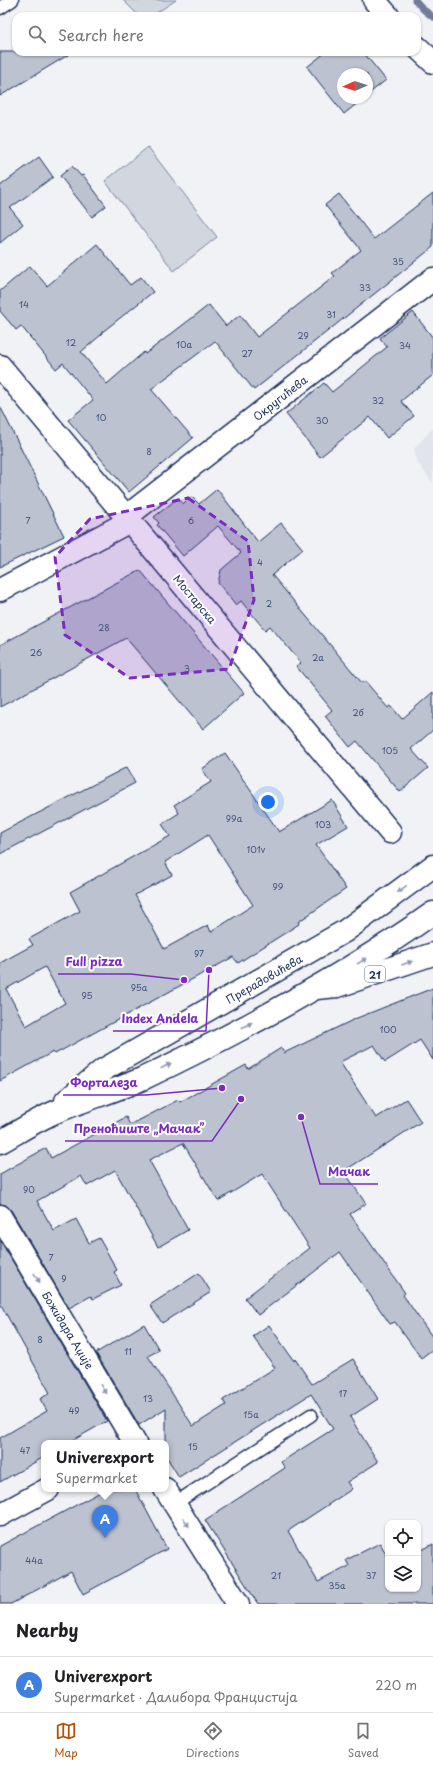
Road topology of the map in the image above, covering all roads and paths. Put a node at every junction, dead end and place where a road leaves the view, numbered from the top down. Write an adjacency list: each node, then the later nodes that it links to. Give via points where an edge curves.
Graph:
1 (12, 0): 3 (lane)
2 (374, 0): 4 (street)
3 (0, 8)
4 (384, 12)
5 (421, 51): 6 (street)
6 (433, 62)
7 (433, 279): 9 (street, Округићева)
8 (0, 366): 9 (street, Мостарска)
9 (128, 519): 10 (street, Округићева); 11 (street, Мостарска)
10 (0, 590)
11 (390, 832)
12 (433, 866): 16 (street, Прерадовићева, one-way to 16, via 345,931 103,1070)
13 (433, 913): 15 (street, Прерадовићева, one-way to 13)
14 (433, 954): 15 (street, 21, one-way to 14, via 338,986)
15 (316, 988): 16 (street, Прерадовићева, one-way to 15, via 142,1078)
16 (53, 1113): 17 (street, Прерадовићева)
17 (0, 1142)
18 (0, 1216): 20 (street, Божидара Аџије, one-way to 20)
19 (311, 1415): 22 (lane)
20 (132, 1440)
21 (42, 1492): 23 (street)
22 (170, 1496): 24 (street, one-way to 24)
23 (0, 1515)
24 (238, 1604)

